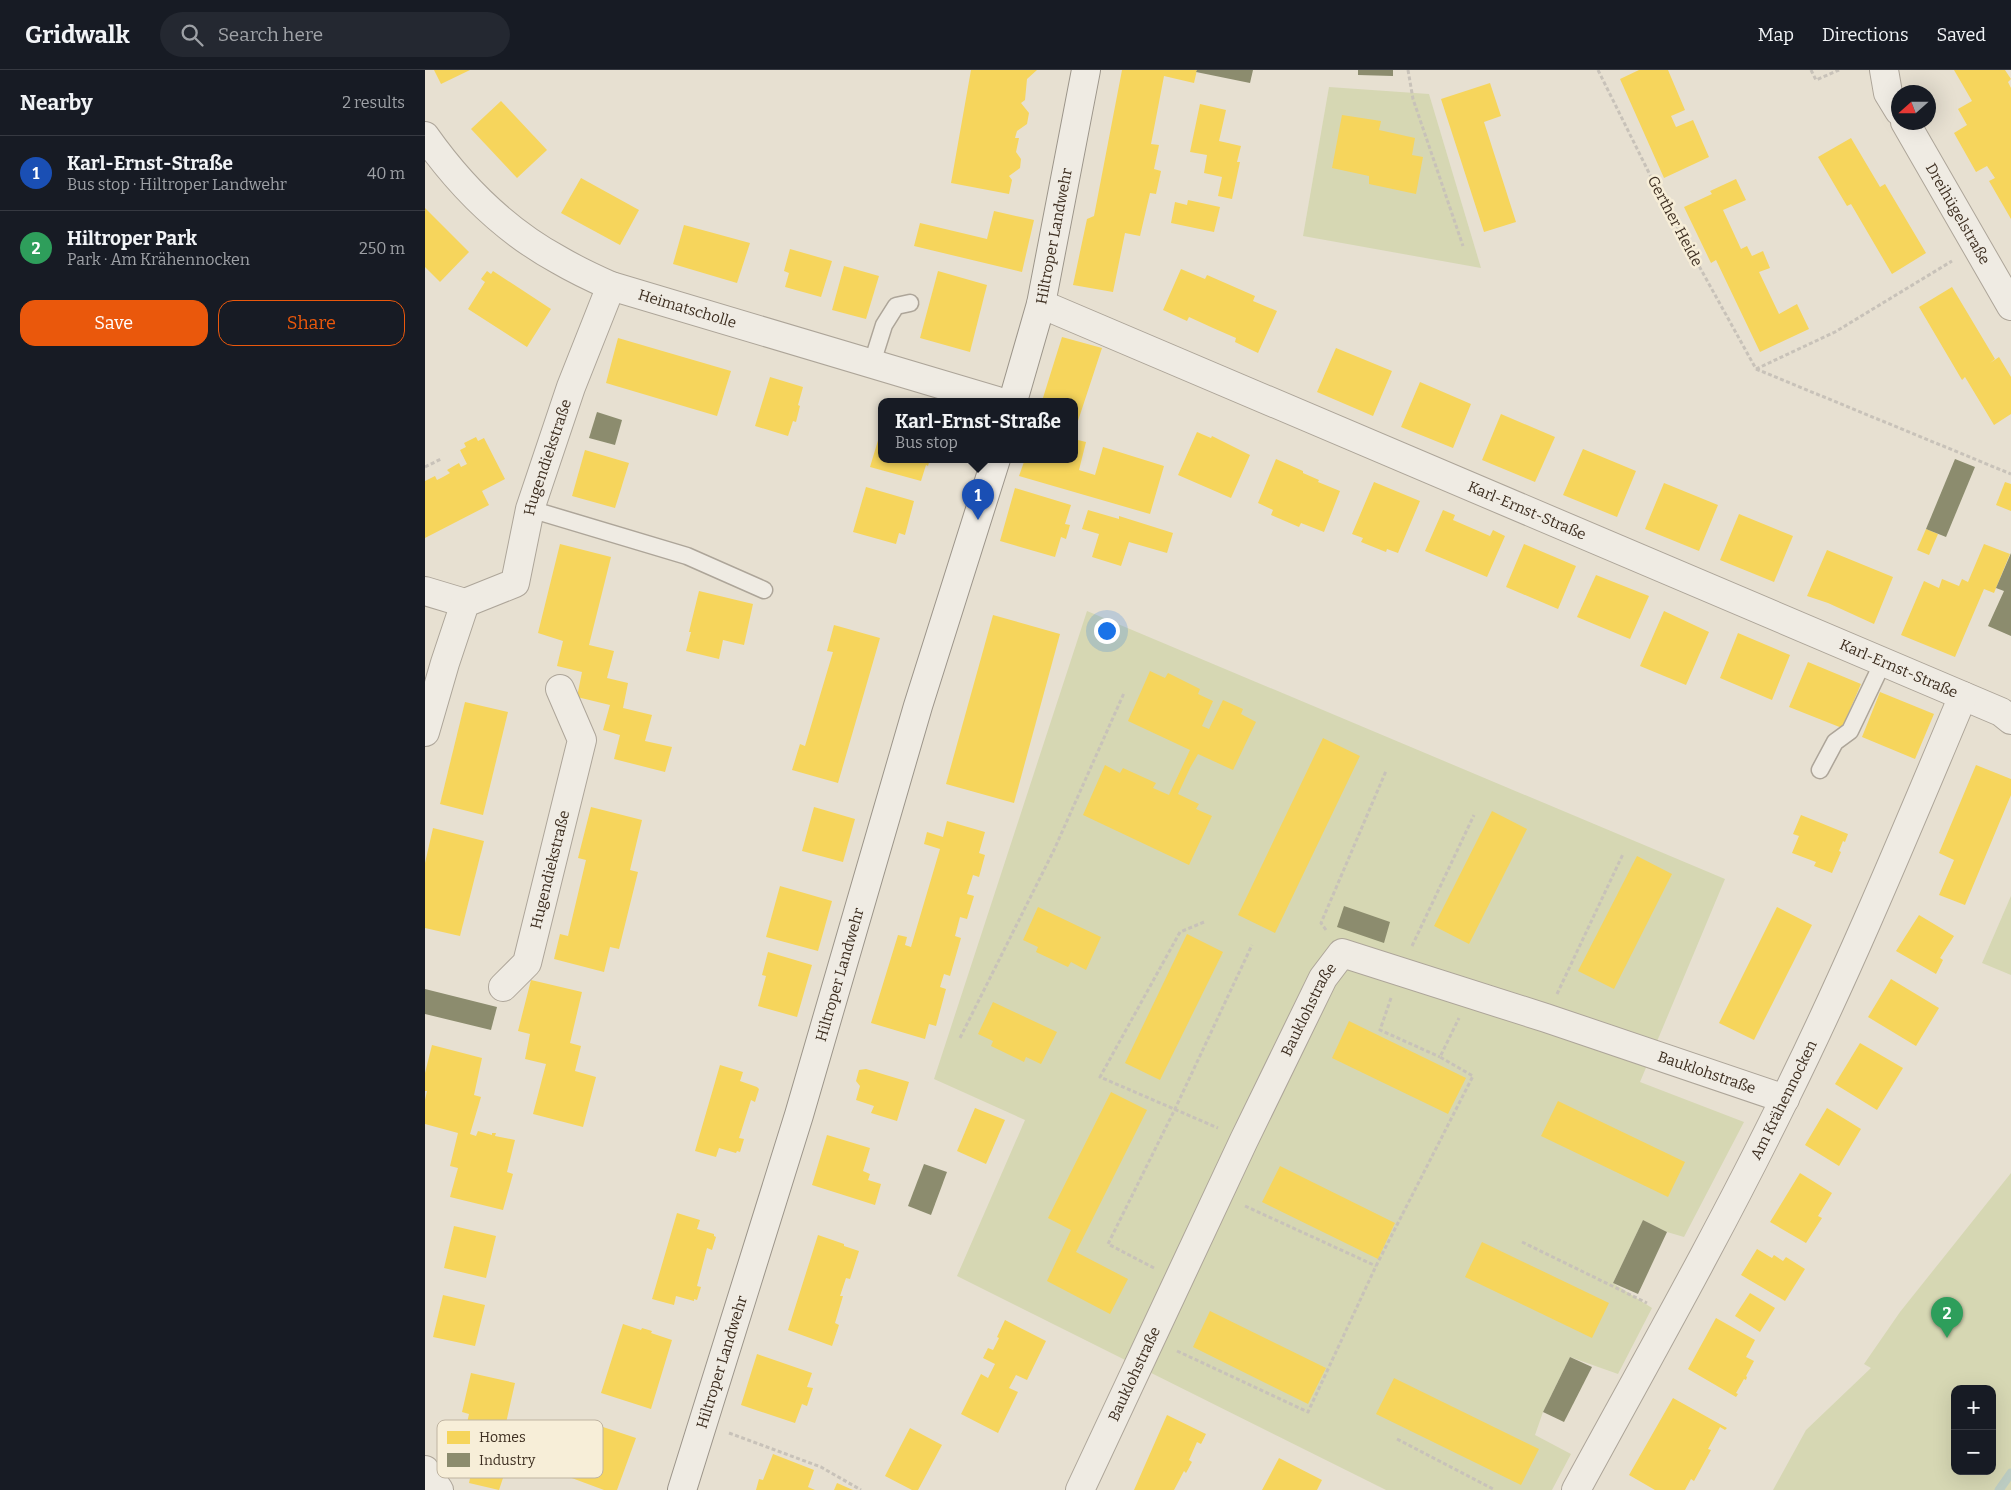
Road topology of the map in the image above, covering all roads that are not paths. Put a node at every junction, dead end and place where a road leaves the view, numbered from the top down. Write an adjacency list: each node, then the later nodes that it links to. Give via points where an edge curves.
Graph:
1 (1086, 70): 8 (street, Hiltroper Landwehr)
2 (1884, 70): 3 (street)
3 (1891, 98)
4 (1910, 130): 9 (street, Dreihügelstraße)
5 (425, 136): 6 (street, Heimatscholle, via 484,207 558,260)
6 (611, 286): 10 (street, Heimatscholle); 14 (street, Hugendiekstraße, via 571,387)
7 (910, 303): 10 (lane, via 895,306 884,325)
8 (1041, 304): 12 (street, Hiltroper Landwehr); 18 (street, Karl-Ernst-Straße)
9 (2011, 306)
10 (872, 363): 11 (street, Heimatscholle)
11 (987, 398)
12 (1014, 398)
13 (995, 463): 28 (street, Hiltroper Landwehr, via 918,706 799,1115)
14 (530, 509): 15 (lane, via 687,556); 17 (street, Hugendiekstraße, via 515,582)
15 (765, 590)
16 (425, 591): 17 (street)
17 (465, 603): 22 (street)
18 (1883, 662): 20 (street, Karl-Ernst-Straße); 23 (lane, via 1850,731 1835,742)
19 (560, 689): 24 (street, Hugendiekstraße, via 582,740 527,963)
20 (1963, 696): 21 (street, Karl-Ernst-Straße); 25 (street, Am Krähennocken, via 1853,955)
21 (2008, 708)
22 (427, 719)
23 (1820, 770)
24 (503, 987)
25 (1785, 1099): 29 (street, Bauklohstraße, via 1342,953 1323,978); 30 (street, Am Krähennocken, via 1673,1315)
26 (425, 1470): 27 (street)
27 (439, 1490)
28 (681, 1490)
29 (1079, 1490)
30 (1576, 1490)

